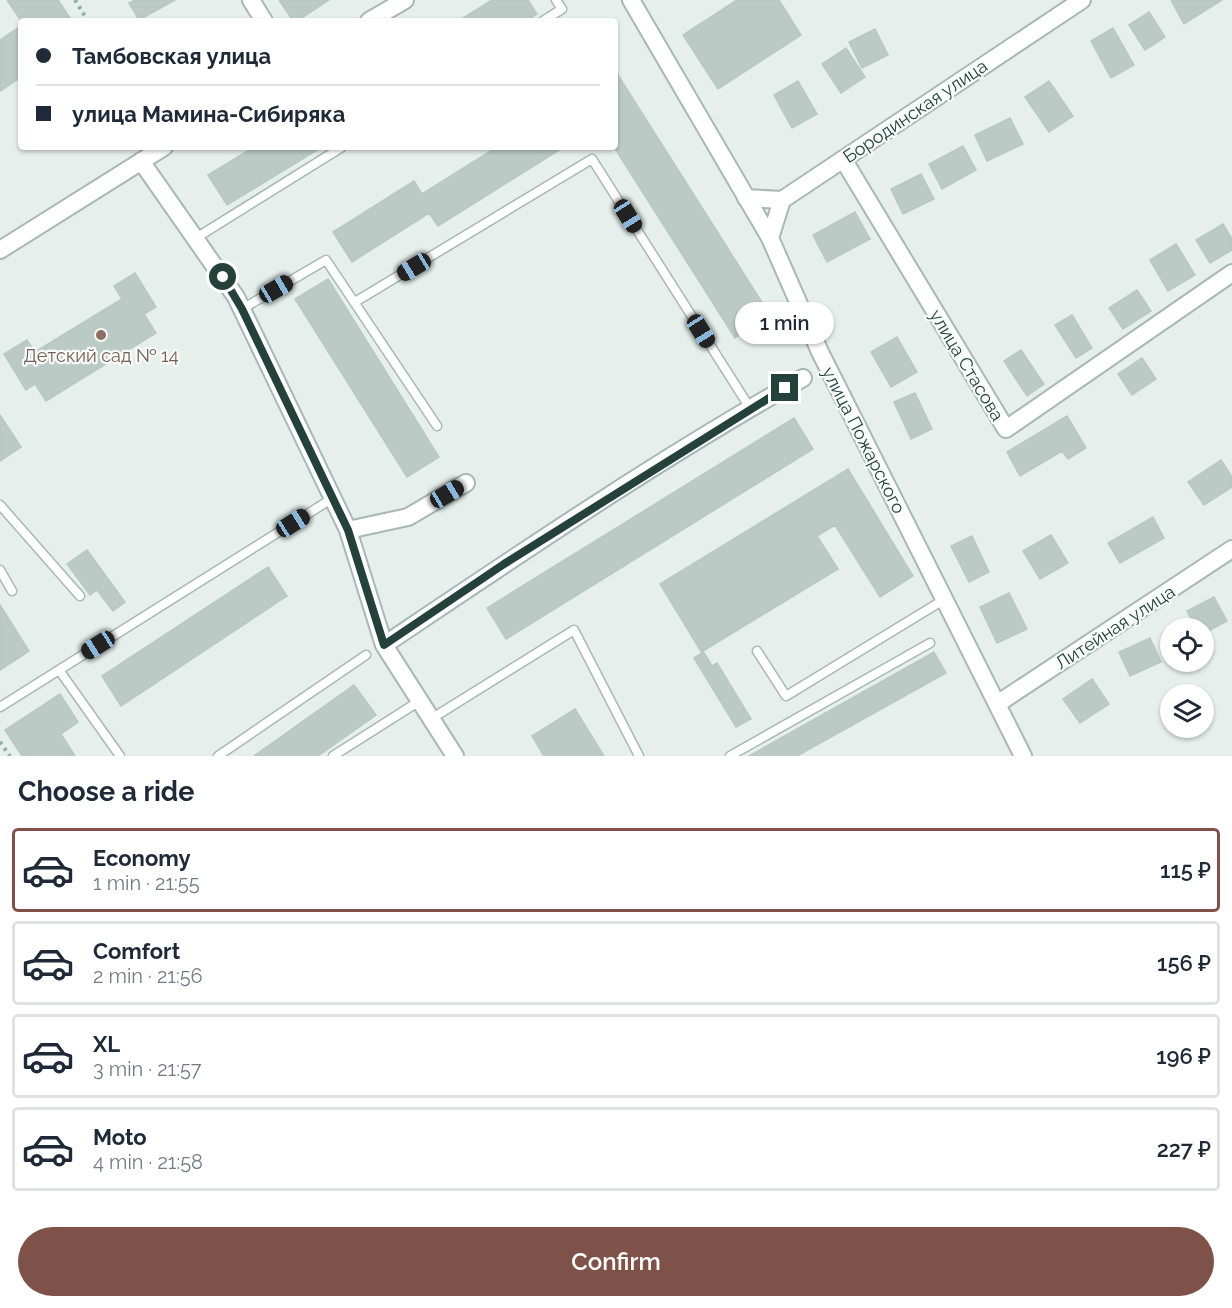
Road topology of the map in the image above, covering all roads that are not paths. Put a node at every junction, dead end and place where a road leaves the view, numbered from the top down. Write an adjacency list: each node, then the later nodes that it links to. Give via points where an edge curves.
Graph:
1 (251, 0): 6 (street)
2 (405, 0): 7 (street)
3 (556, 0): 8 (lane, via 562,9)
4 (631, 0): 13 (street, улица Пожарского)
5 (1082, 0): 11 (street, Бородинская улица)
6 (262, 18)
7 (374, 18)
8 (548, 18)
9 (159, 150): 12 (street)
10 (337, 150): 15 (lane)
11 (843, 159): 14 (street, Бородинская улица); 18 (street, улица Стасова, via 1006,429)
12 (141, 161): 15 (street); 17 (street)
13 (746, 198): 14 (street); 16 (street, улица Пожарского)
14 (782, 200): 16 (street)
15 (196, 238): 20 (street)
16 (770, 238): 32 (street, улица Пожарского, via 820,352)
17 (0, 250)
18 (1232, 273)
19 (355, 303): 20 (lane, via 326,260); 22 (lane, via 592,159); 23 (lane)
20 (242, 309): 25 (street)
21 (803, 378): 22 (street)
22 (750, 408): 34 (street)
23 (437, 426)
24 (466, 483): 27 (street, via 408,517)
25 (333, 498): 27 (street); 37 (lane)
26 (0, 505): 31 (lane)
27 (348, 530): 34 (street)
28 (1232, 549): 39 (street, Литейная улица)
29 (0, 570): 30 (lane)
30 (12, 591)
31 (80, 596)
32 (945, 599): 35 (lane, via 786,696); 39 (street, улица Пожарского)
33 (930, 643): 47 (lane)
34 (384, 645): 38 (street)
35 (757, 651)
36 (366, 655): 43 (lane)
37 (59, 669): 40 (lane); 42 (lane)
38 (418, 702): 41 (street); 44 (lane)
39 (997, 704): 48 (street, улица Пожарского)
40 (0, 707)
41 (430, 720): 45 (street); 46 (lane, via 574,630)
42 (120, 756)
43 (219, 756)
44 (334, 756)
45 (455, 756)
46 (639, 756)
47 (729, 756)
48 (1023, 756)

